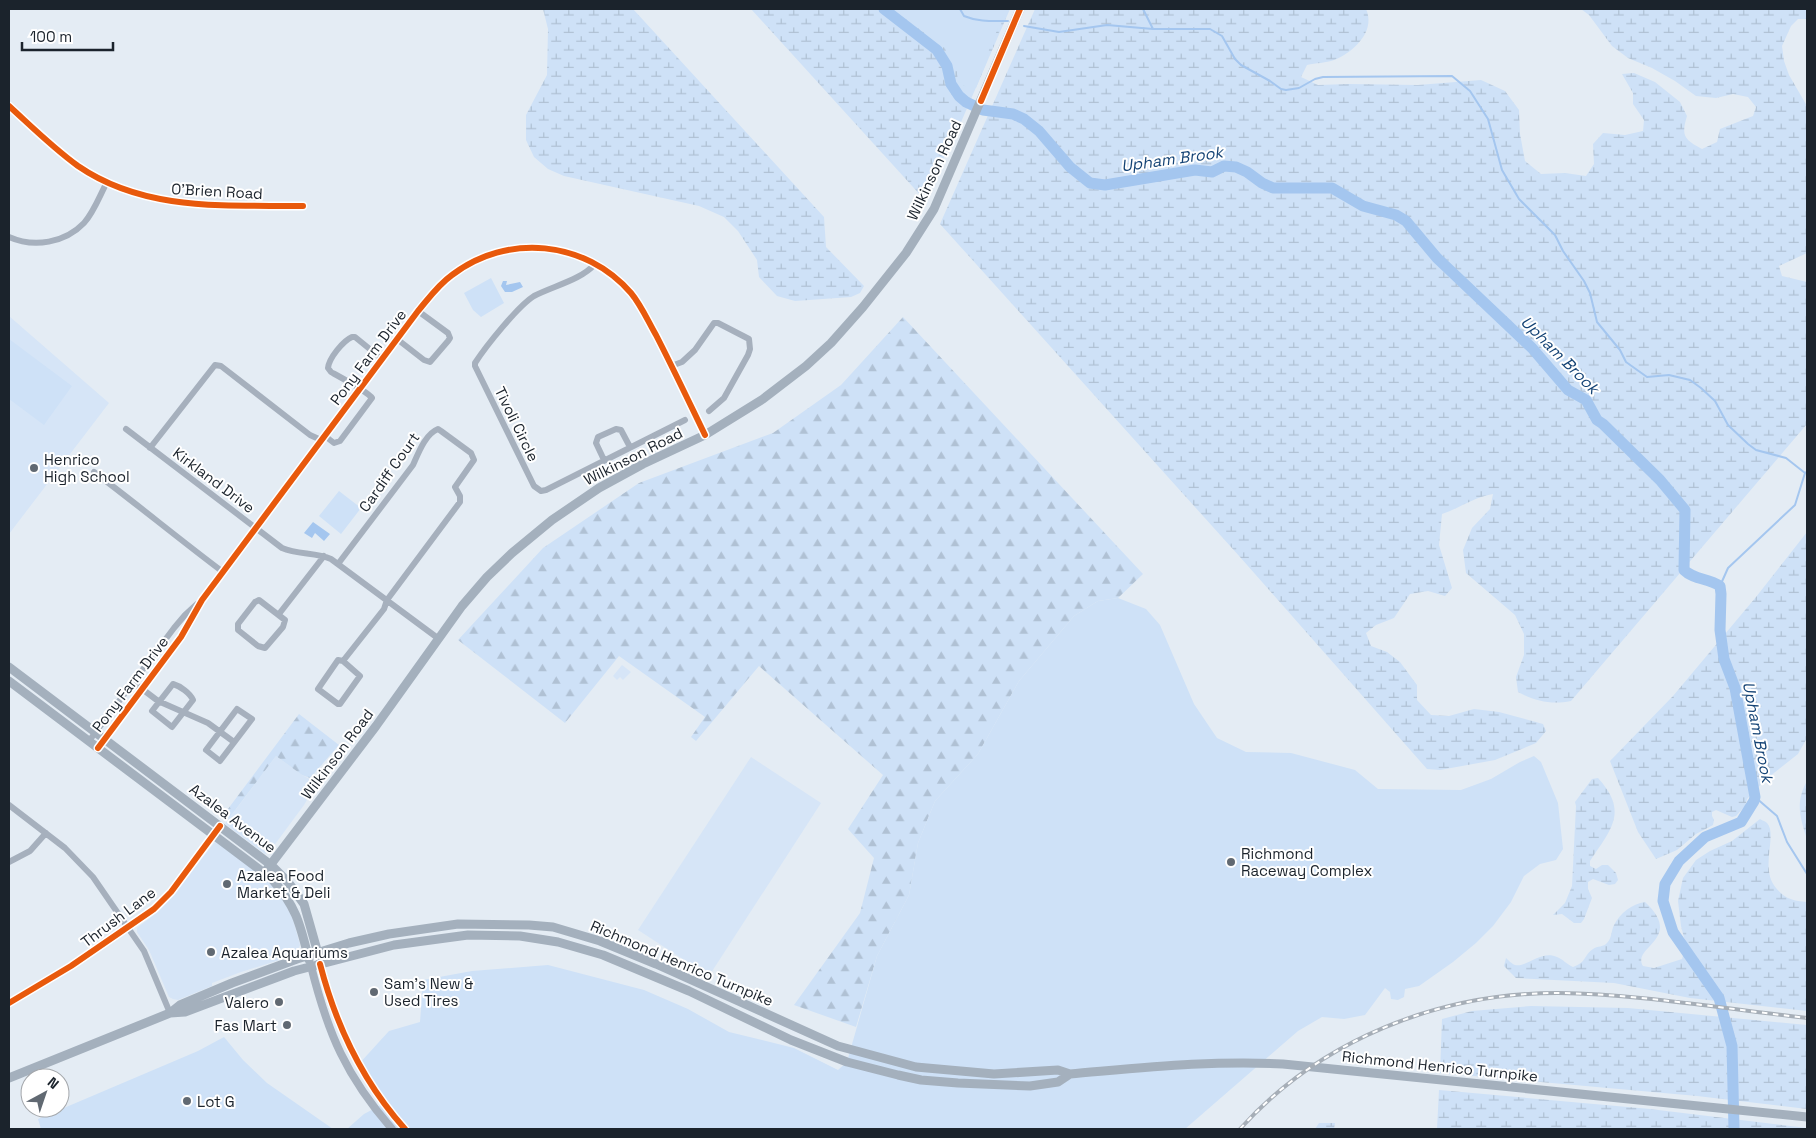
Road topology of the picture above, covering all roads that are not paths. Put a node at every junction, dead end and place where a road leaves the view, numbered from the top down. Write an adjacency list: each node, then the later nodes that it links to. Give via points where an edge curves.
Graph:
1 (1020, 9): 15 (main road, Wilkinson Road, via 928,220 906,253 831,343 781,386)
2 (9, 106): 3 (street, O'Brien Road, via 65,156)
3 (107, 182): 4 (street, O'Brien Road, via 144,197 199,205); 5 (street, via 87,219 71,233 40,243)
4 (303, 206)
5 (9, 237)
6 (595, 264): 7 (street, Pony Farm Drive, via 543,247 498,252 472,261 452,274); 10 (street, Pony Farm Drive, via 632,294); 19 (street, Tivoli Circle, via 587,272 533,297 520,307 475,366 537,489 546,490)
7 (418, 311): 8 (street, Pony Farm Drive); 8 (street, via 448,333 448,341 430,362)
8 (397, 339): 9 (street, Pony Farm Drive)
9 (382, 359): 11 (street, Pony Farm Drive); 11 (street, via 352,337 329,362 331,372)
10 (671, 366): 12 (street, via 682,362 695,350 714,323 749,340 748,355 724,398); 15 (street, Pony Farm Drive)
11 (359, 390): 16 (street, Pony Farm Drive); 16 (street, via 370,395 370,401 340,441 334,443)
12 (709, 411)
13 (685, 420): 17 (street, Tivoli Circle)
14 (126, 429): 18 (street, Kirkland Drive)
15 (705, 435): 28 (main road, Wilkinson Road, via 622,474 552,520 487,577)
16 (323, 438): 18 (street, via 310,434 217,365); 21 (street, Pony Farm Drive)
17 (630, 447): 19 (street, Tivoli Circle); 19 (street, via 620,430 598,437 596,443)
18 (150, 448): 21 (street, Kirkland Drive)
19 (604, 460)
20 (94, 472): 24 (street)
21 (256, 527): 22 (street, Kirkland Drive, via 288,550); 24 (street, Pony Farm Drive)
22 (324, 556): 23 (street, Kirkland Drive); 27 (street)
23 (338, 564): 26 (street, Kirkland Drive); 26 (street, Cardiff Court, via 413,465 417,453 433,431 438,429 471,453 474,460 456,485 460,502)
24 (223, 572): 25 (street, Pony Farm Drive)
25 (202, 600): 32 (street, Pony Farm Drive, via 185,615); 33 (street, Pony Farm Drive, via 181,637)
26 (387, 600): 28 (street, Kirkland Drive); 29 (street, via 384,609)
27 (279, 614): 27 (street, via 285,624 265,648 238,630 238,624 257,601 262,601)
28 (439, 640): 47 (main road, Wilkinson Road)
29 (343, 662): 29 (street, via 360,678 338,704 318,689 338,660)
30 (9, 667): 36 (main road, Azalea Avenue)
31 (9, 681): 39 (main road, Azalea Avenue)
32 (134, 682): 33 (street); 36 (street, Pony Farm Drive)
33 (142, 689): 34 (street); 38 (street, Pony Farm Drive)
34 (158, 701): 35 (street); 35 (street, via 152,711 170,726 175,726); 35 (street, via 171,685 176,684 194,700)
35 (185, 712): 37 (street)
36 (95, 732): 38 (main road, Azalea Avenue); 39 (street, Pony Farm Drive)
37 (220, 732): 40 (street); 40 (street, via 206,750 220,761); 40 (street, via 238,709 252,720)
38 (104, 739): 41 (street, Pony Farm Drive); 43 (main road, Azalea Avenue)
39 (89, 741): 41 (main road, Azalea Avenue)
40 (234, 742)
41 (98, 748): 45 (main road, Azalea Avenue)
42 (9, 805): 44 (street)
43 (220, 826): 45 (street, Thrush Lane); 47 (main road, Azalea Avenue)
44 (46, 833): 46 (street, via 30,851); 49 (street, via 93,877)
45 (214, 834): 48 (main road, Azalea Avenue); 49 (street, Thrush Lane, via 163,901)
46 (9, 862)
47 (271, 865): 48 (main road, Wilkinson Road); 50 (main road, Azalea Avenue, via 304,904)
48 (265, 872): 51 (main road, Azalea Avenue, via 294,909)
49 (128, 928): 53 (street, Thrush Lane); 54 (street, via 147,959)
50 (318, 953): 51 (main road, Richmond Henrico Turnpike); 52 (main road, Azalea Avenue); 55 (main road, Richmond Henrico Turnpike, via 388,934 458,924 498,923 553,928 628,952 838,1046 916,1066 994,1074 1058,1070)
51 (308, 956): 52 (main road, Azalea Avenue); 54 (main road, Richmond Henrico Turnpike, via 232,983 180,1005)
52 (316, 965): 54 (main road, Richmond Henrico Turnpike, via 186,1012); 55 (main road, Richmond Henrico Turnpike, via 394,945 433,939 468,935 528,937 604,954 791,1040 847,1062 898,1075 921,1080 1030,1086 1058,1082); 58 (street, Azalea Avenue, via 326,1020 343,1061 360,1089); 59 (street, Azalea Avenue, via 351,1051 371,1086)
53 (9, 1003)
54 (170, 1013): 56 (main road, Richmond Henrico Turnpike)
55 (1070, 1074): 57 (main road, Richmond Henrico Turnpike, via 1180,1064 1266,1063)
56 (9, 1078)
57 (1807, 1117)
58 (392, 1129)
59 (405, 1129)

